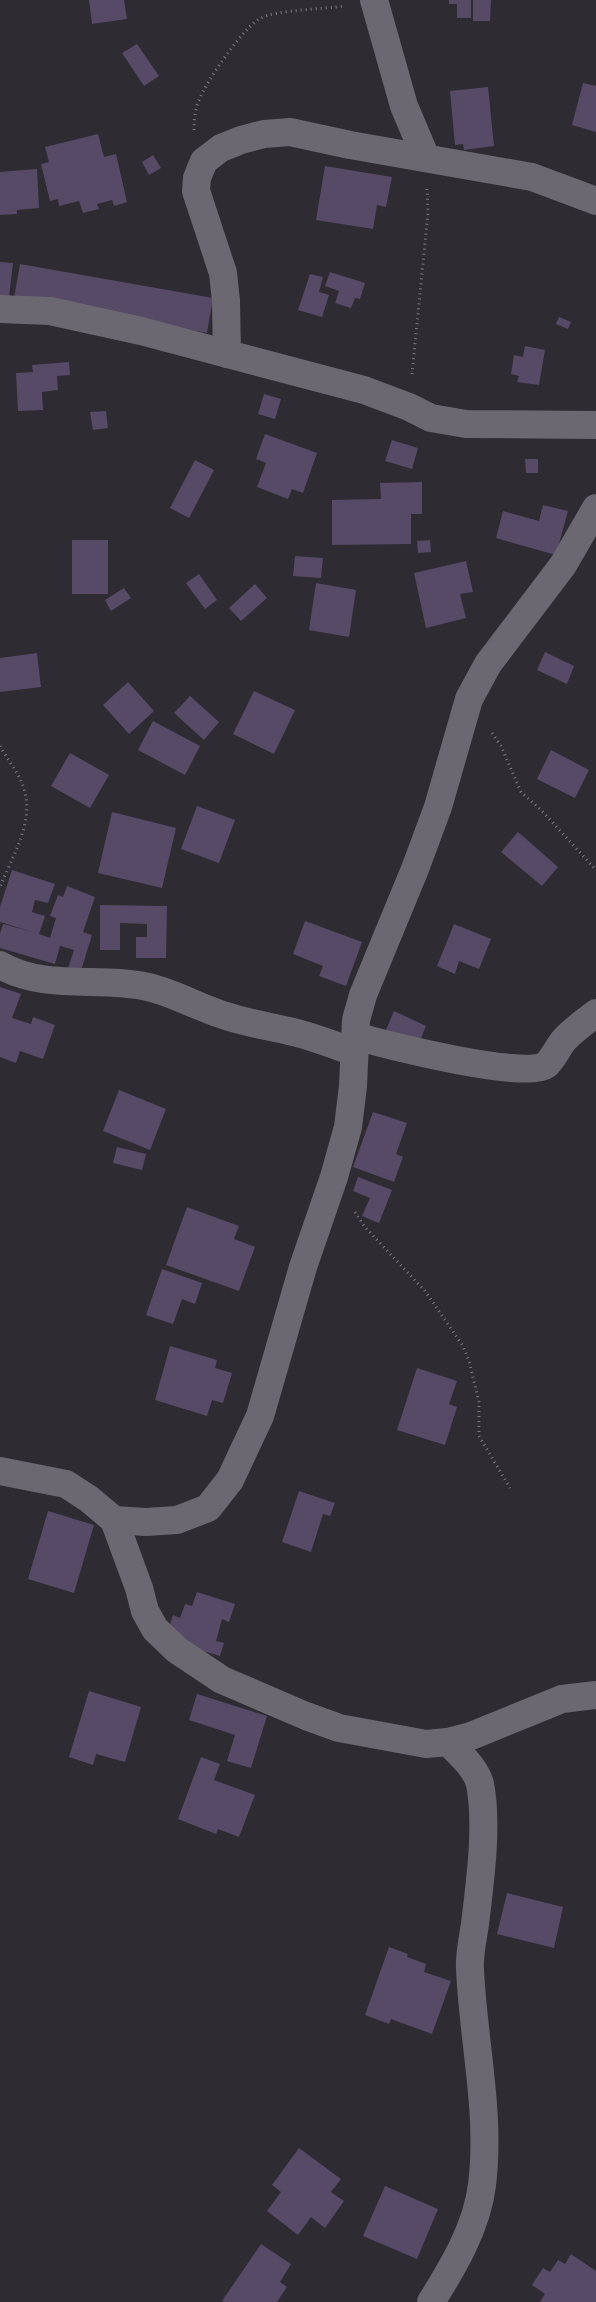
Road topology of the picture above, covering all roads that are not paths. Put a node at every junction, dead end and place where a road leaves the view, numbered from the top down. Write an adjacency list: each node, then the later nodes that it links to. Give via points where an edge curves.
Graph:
1 (374, 1): 2 (street, via 404,106)
2 (426, 158): 3 (street, via 532,177); 5 (street, via 290,132 241,140 221,148 204,161 196,191 223,273)
3 (596, 201)
4 (0, 309): 5 (street, via 50,311 93,319)
5 (227, 354): 6 (street, via 364,390 431,418 466,424)
6 (596, 425)
7 (596, 508): 10 (street, via 563,565 488,664 469,698 438,807 363,995 356,1020)
8 (0, 965): 10 (street, via 11,971 50,980 122,982 150,987 252,1024)
9 (596, 1013): 10 (street, via 565,1040 546,1065 536,1068 476,1064 384,1045)
10 (355, 1044): 12 (street, via 348,1127 334,1177 303,1267 260,1416 230,1480 208,1508 177,1520)
11 (0, 1471): 12 (street, via 66,1484)
12 (114, 1520): 14 (street, via 145,1611 155,1628 196,1664 222,1680 339,1728 410,1742)
13 (596, 1695): 14 (street, via 562,1699 471,1736)
14 (448, 1742): 15 (street, via 470,1765 479,1782 482,1810 481,1874 470,1967 485,2139 482,2186 470,2230)
15 (431, 2302)

